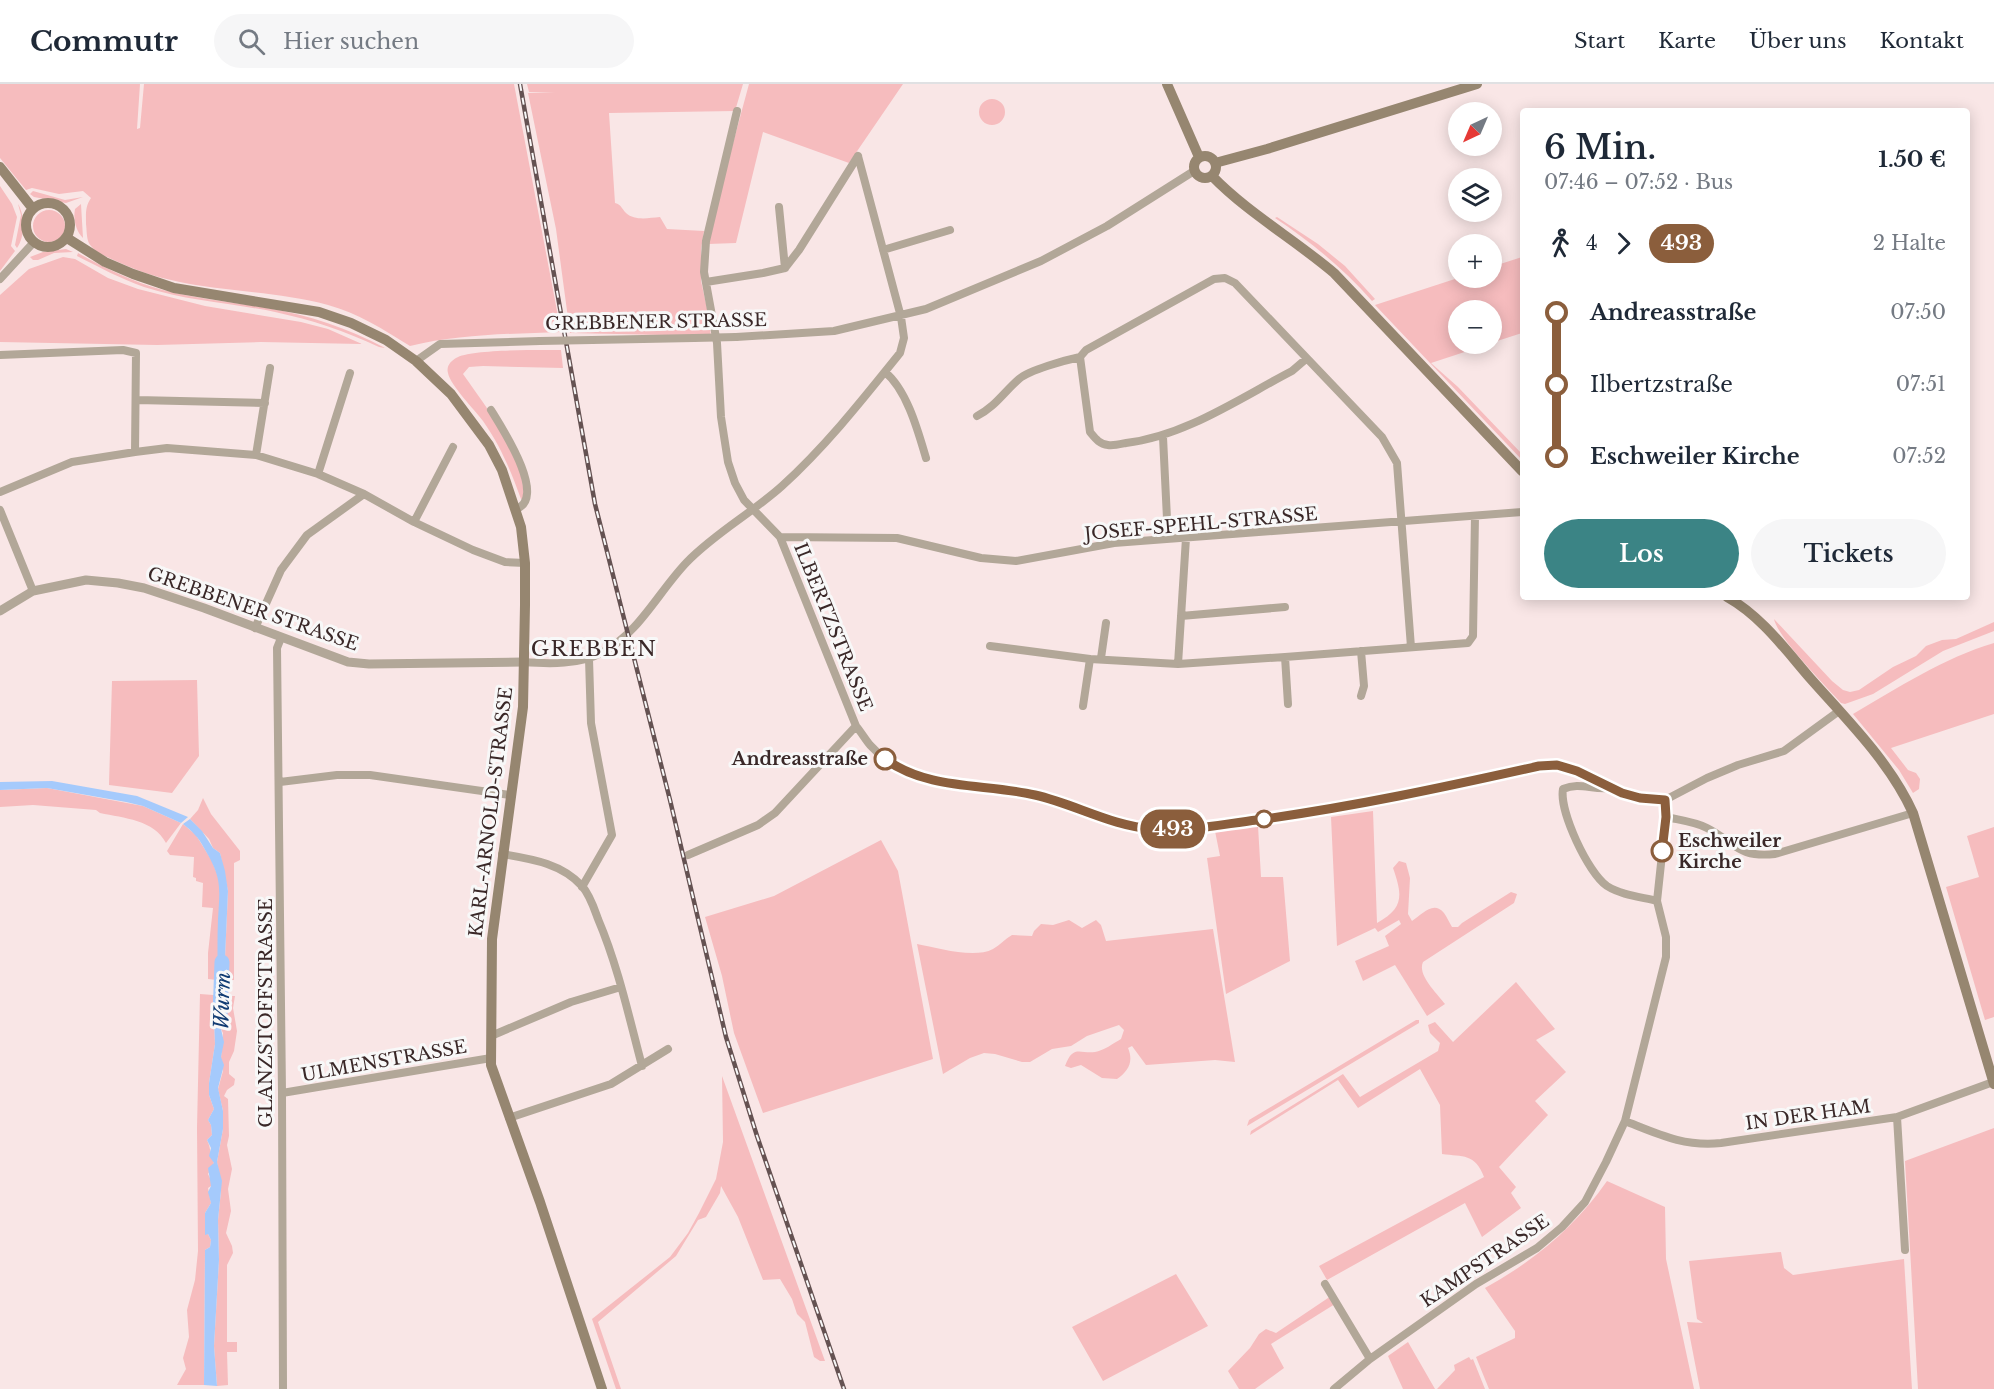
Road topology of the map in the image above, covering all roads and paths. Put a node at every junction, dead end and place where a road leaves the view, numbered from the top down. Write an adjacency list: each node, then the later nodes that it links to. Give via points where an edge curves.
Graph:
1 (1167, 84): 4 (main road)
2 (1477, 84): 5 (main road)
3 (737, 111): 17 (street, via 706,241)
4 (1199, 157): 5 (main road, via 1208,156); 7 (main road)
5 (1215, 163): 8 (main road)
6 (0, 167): 10 (main road)
7 (1194, 171): 8 (main road, via 1202,178); 18 (street, GREBBENER STRASSE, via 1107,226 1041,261)
8 (1212, 176): 35 (main road, via 1241,203 1334,273)
9 (779, 207): 15 (street)
10 (33, 209): 12 (main road, via 44,203 60,206 69,216); 13 (main road, via 26,228)
11 (950, 230): 14 (street)
12 (67, 238): 13 (main road, via 54,247); 22 (main road, KARL-ARNOLD-STRASSE, via 105,262 174,288 284,305 351,323)
13 (34, 242): 16 (street)
14 (883, 250): 15 (street, via 858,156); 18 (street)
15 (785, 268): 17 (street)
16 (0, 279)
17 (706, 282): 39 (street, via 717,343 728,462 744,500)
18 (901, 317): 22 (street, GREBBENER STRASSE, bridge, via 834,331 736,337 440,344); 24 (street, GREBBENER STRASSE, via 904,338 900,353)
19 (0, 355): 26 (street, via 123,350 136,353)
20 (1080, 357): 21 (street, via 1086,350 1214,279 1225,278); 29 (street, via 1021,377 991,409); 30 (street, via 1090,432 1097,441 1107,445)
21 (1306, 359): 30 (street, via 1292,371); 44 (street, via 1392,451 1397,464)
22 (416, 361): 41 (main road, KARL-ARNOLD-STRASSE, via 451,394 489,445)
23 (270, 368): 27 (street)
24 (885, 372): 34 (street, via 894,380 913,416); 39 (street, GREBBENER STRASSE, via 806,463)
25 (350, 373): 36 (street)
26 (137, 400): 27 (street); 32 (street)
27 (265, 403): 33 (street)
28 (491, 410): 41 (street, via 526,479 527,502)
29 (977, 416)
30 (1162, 437): 47 (street)
31 (453, 447): 45 (street)
32 (135, 452): 33 (street, via 167,448); 37 (street, via 72,462)
33 (256, 455): 36 (street)
34 (926, 458)
35 (1520, 469)
36 (318, 474): 38 (street)
37 (0, 492)
38 (364, 494): 45 (street); 56 (street, via 307,535 280,570)
39 (754, 509): 46 (street); 62 (street, GREBBENER STRASSE, via 712,538 686,563 616,643)
40 (0, 510): 50 (street)
41 (516, 510): 49 (main road, KARL-ARNOLD-STRASSE)
42 (1520, 512): 43 (street, JOSEF-SPEHL-STRASSE)
43 (1475, 516): 44 (street, JOSEF-SPEHL-STRASSE); 59 (street, via 1473,636 1468,643)
44 (1401, 521): 48 (street, JOSEF-SPEHL-STRASSE); 59 (street)
45 (414, 522): 49 (street, via 505,562)
46 (780, 537): 47 (street, JOSEF-SPEHL-STRASSE, via 897,538 981,558 1016,561 1114,543); 71 (street, ILBERTZSTRASSE)
47 (1168, 538): 48 (street, JOSEF-SPEHL-STRASSE)
48 (1186, 538): 54 (street)
49 (525, 563): 65 (main road, KARL-ARNOLD-STRASSE)
50 (33, 591): 53 (street); 56 (street, GREBBENER STRASSE, via 86,580 118,582)
51 (1731, 600): 70 (main road, via 1770,632)
52 (1285, 607): 54 (street)
53 (0, 612)
54 (1181, 616): 66 (street)
55 (1106, 623): 63 (street)
56 (255, 628): 57 (street, GREBBENER STRASSE)
57 (280, 638): 65 (street, GREBBENER STRASSE, via 348,662); 72 (street, GLANZSTOFFSTRASSE)
58 (990, 646): 64 (street)
59 (1411, 647): 60 (street)
60 (1361, 651): 61 (street); 67 (street)
61 (1285, 657): 66 (street); 68 (street)
62 (589, 658): 65 (street, GREBBENER STRASSE); 80 (street, via 591,723 612,835)
63 (1101, 658): 64 (street); 66 (street)
64 (1090, 659): 69 (street)
65 (523, 662): 74 (main road, KARL-ARNOLD-STRASSE, via 523,707)
66 (1178, 664)
67 (1361, 696)
68 (1288, 704)
69 (1083, 706)
70 (1839, 711): 75 (street, via 1784,751 1718,774); 76 (main road, via 1903,790)
71 (856, 726): 73 (street, ILBERTZSTRASSE, via 886,759 917,777 1022,792 1110,821 1155,830 1338,808 1539,766 1567,768); 79 (street, via 775,813 758,825)
72 (280, 782): 74 (street, via 370,775); 88 (street, GLANZSTOFFSTRASSE)
73 (1611, 788): 75 (street, ILBERTZSTRASSE, via 1640,798); 81 (street, via 1597,790 1575,784 1563,789 1570,823 1589,865 1602,881 1623,893)
74 (510, 795): 78 (main road, KARL-ARNOLD-STRASSE)
75 (1665, 800): 77 (street)
76 (1913, 813): 77 (street, via 1761,856 1733,847 1706,827); 87 (main road)
77 (1666, 817): 81 (street)
78 (502, 854): 80 (street, via 543,861); 83 (main road, KARL-ARNOLD-STRASSE, via 492,939)
79 (688, 855)
80 (582, 887): 82 (street, via 610,947)
81 (1657, 901): 91 (street, KAMPSTRASSE, via 1666,937 1666,957)
82 (621, 987): 83 (street, via 571,1002); 86 (street)
83 (491, 1036): 85 (main road, KARL-ARNOLD-STRASSE)
84 (668, 1048): 86 (street)
85 (491, 1058): 88 (street, ULMENSTRASSE); 90 (main road, KARL-ARNOLD-STRASSE)
86 (642, 1066): 90 (street, via 611,1084)
87 (1994, 1083): 89 (street, IN DER HAM)
88 (282, 1094): 95 (street, GLANZSTOFFSTRASSE)
89 (1897, 1117): 91 (street, IN DER HAM, via 1707,1145 1674,1141); 92 (street)
90 (509, 1118): 96 (main road, KARL-ARNOLD-STRASSE)
91 (1625, 1121): 94 (street, KAMPSTRASSE, via 1585,1202 1562,1227)
92 (1905, 1250)
93 (1325, 1284): 94 (street)
94 (1370, 1359): 97 (street, KAMPSTRASSE)
95 (283, 1389)
96 (602, 1389)
97 (1334, 1389)

